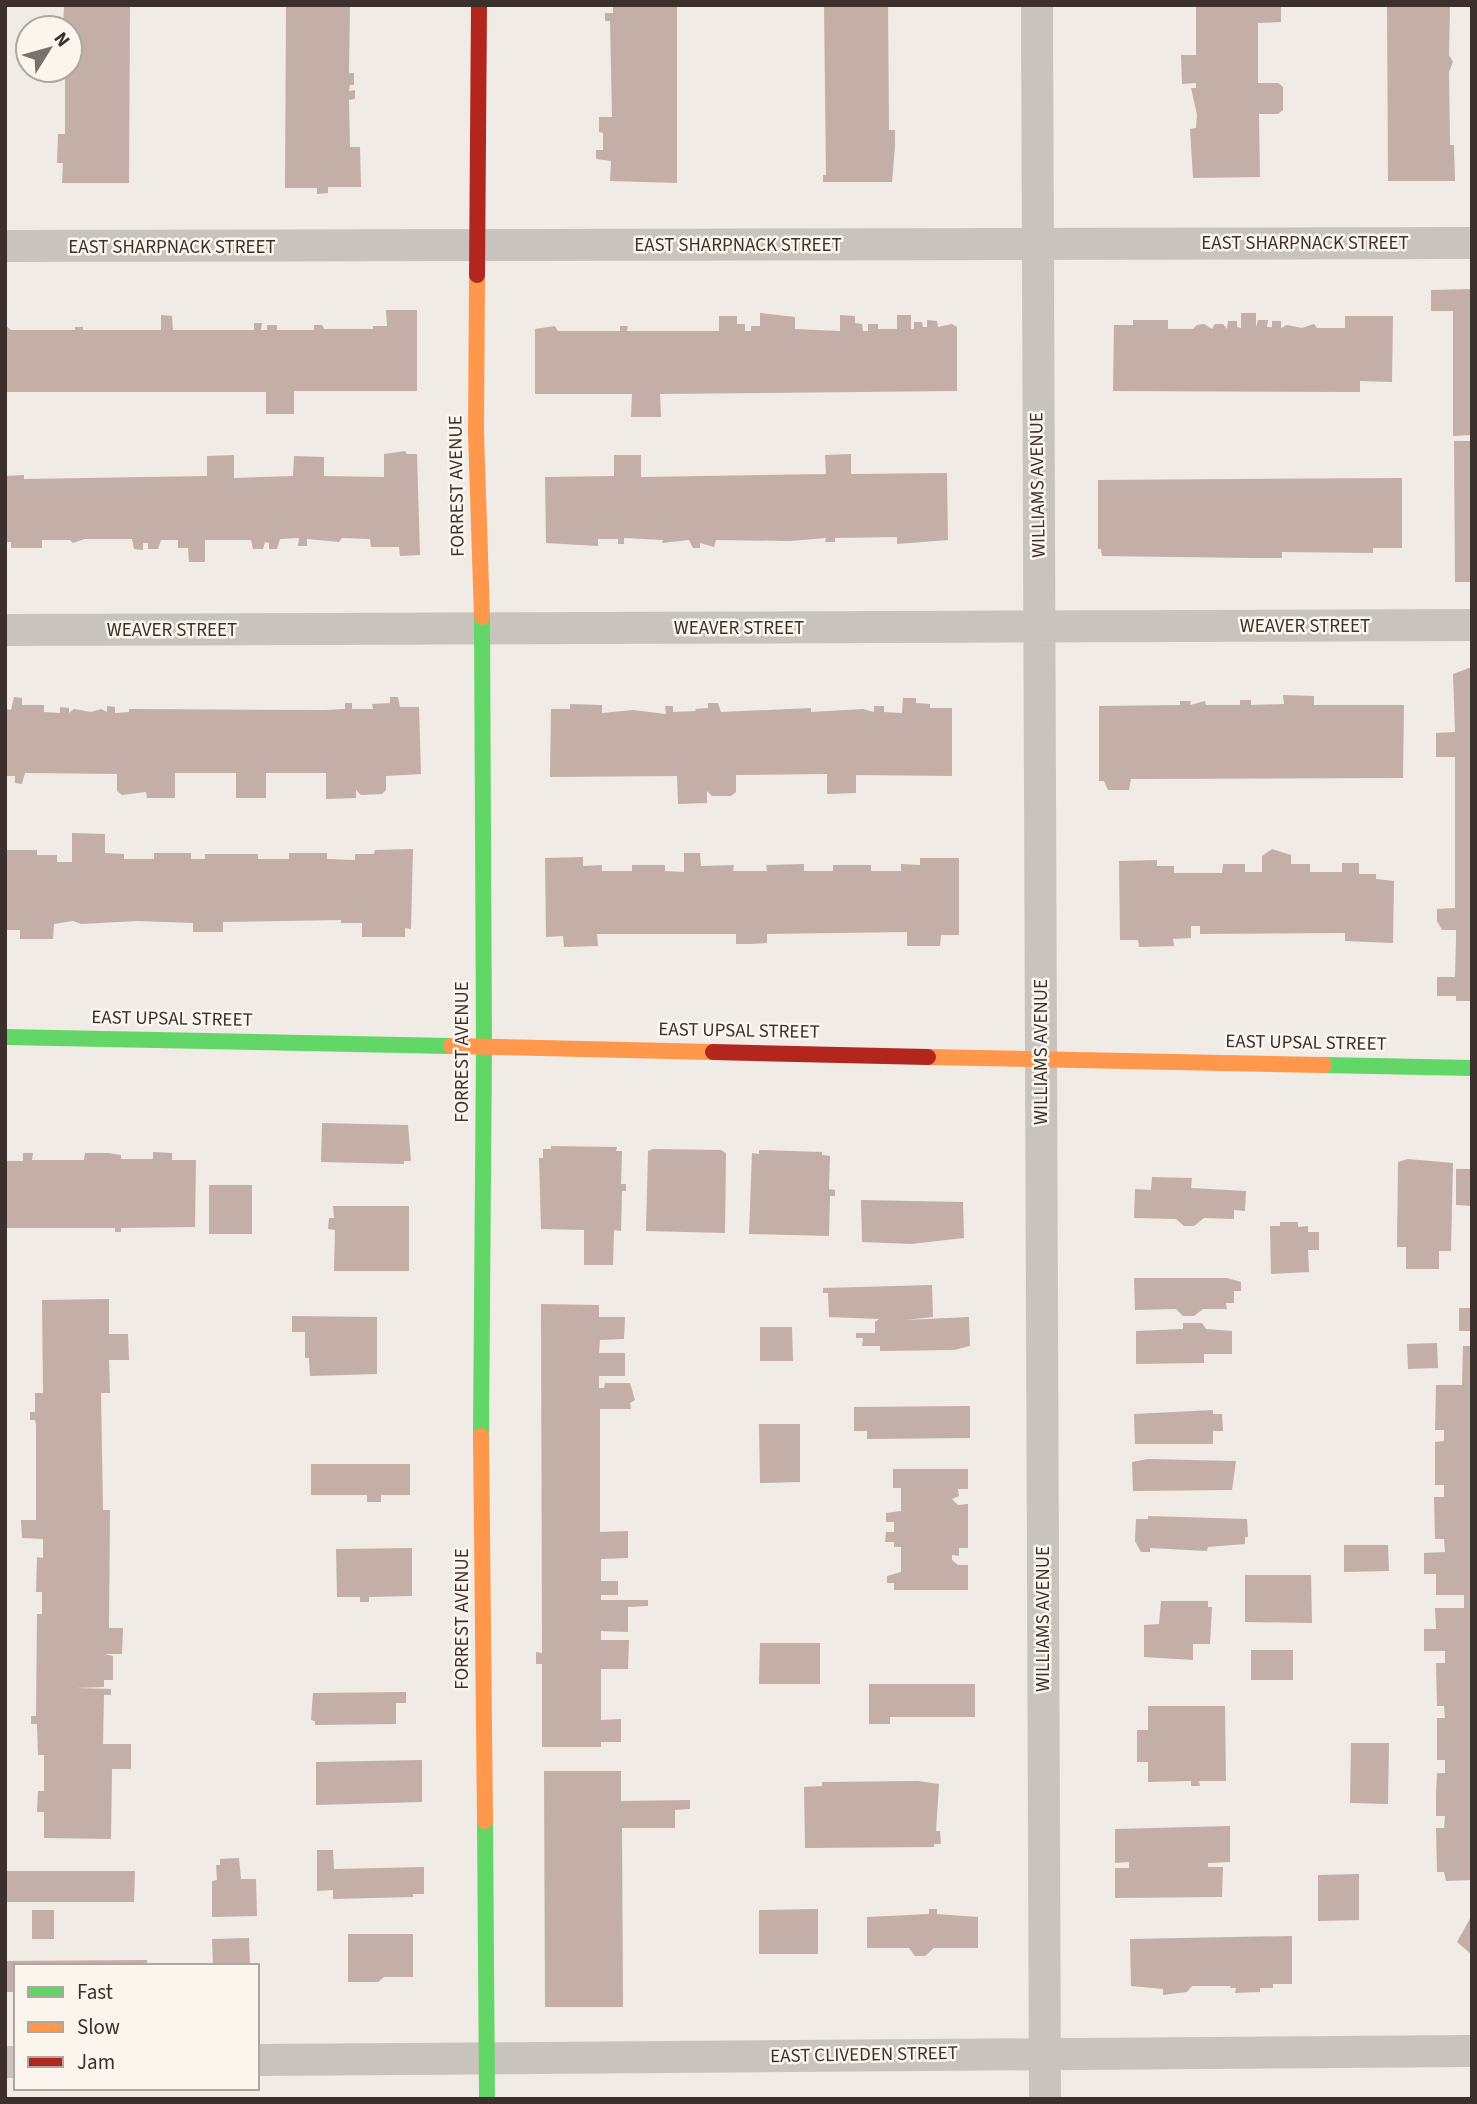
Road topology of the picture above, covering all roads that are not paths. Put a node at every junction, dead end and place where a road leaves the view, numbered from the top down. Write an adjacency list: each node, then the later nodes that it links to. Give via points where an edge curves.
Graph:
1 (478, 5): 6 (street, FORREST AVENUE)
2 (1037, 5): 4 (street, WILLIAMS AVENUE)
3 (1472, 243): 4 (street, EAST SHARPNACK STREET)
4 (1038, 244): 6 (street, EAST SHARPNACK STREET); 8 (street, WILLIAMS AVENUE)
5 (5, 246): 6 (street, EAST SHARPNACK STREET)
6 (479, 246): 9 (street, FORREST AVENUE, via 475,433)
7 (1472, 625): 8 (street, WEAVER STREET)
8 (1040, 627): 9 (street, WEAVER STREET); 13 (street, WILLIAMS AVENUE)
9 (482, 629): 10 (street, WEAVER STREET); 12 (street, FORREST AVENUE)
10 (5, 630)
11 (5, 1037): 12 (street, EAST UPSAL STREET)
12 (484, 1046): 13 (street, EAST UPSAL STREET); 17 (street, FORREST AVENUE, via 480,1278)
13 (1042, 1058): 14 (street, EAST UPSAL STREET); 16 (street, WILLIAMS AVENUE)
14 (1472, 1068)
15 (1472, 2051): 16 (street, EAST CLIVEDEN STREET)
16 (1045, 2053): 17 (street, EAST CLIVEDEN STREET); 20 (street, WILLIAMS AVENUE)
17 (487, 2058): 18 (street, EAST CLIVEDEN STREET); 19 (street, FORREST AVENUE)
18 (259, 2060)
19 (487, 2099)
20 (1045, 2099)

